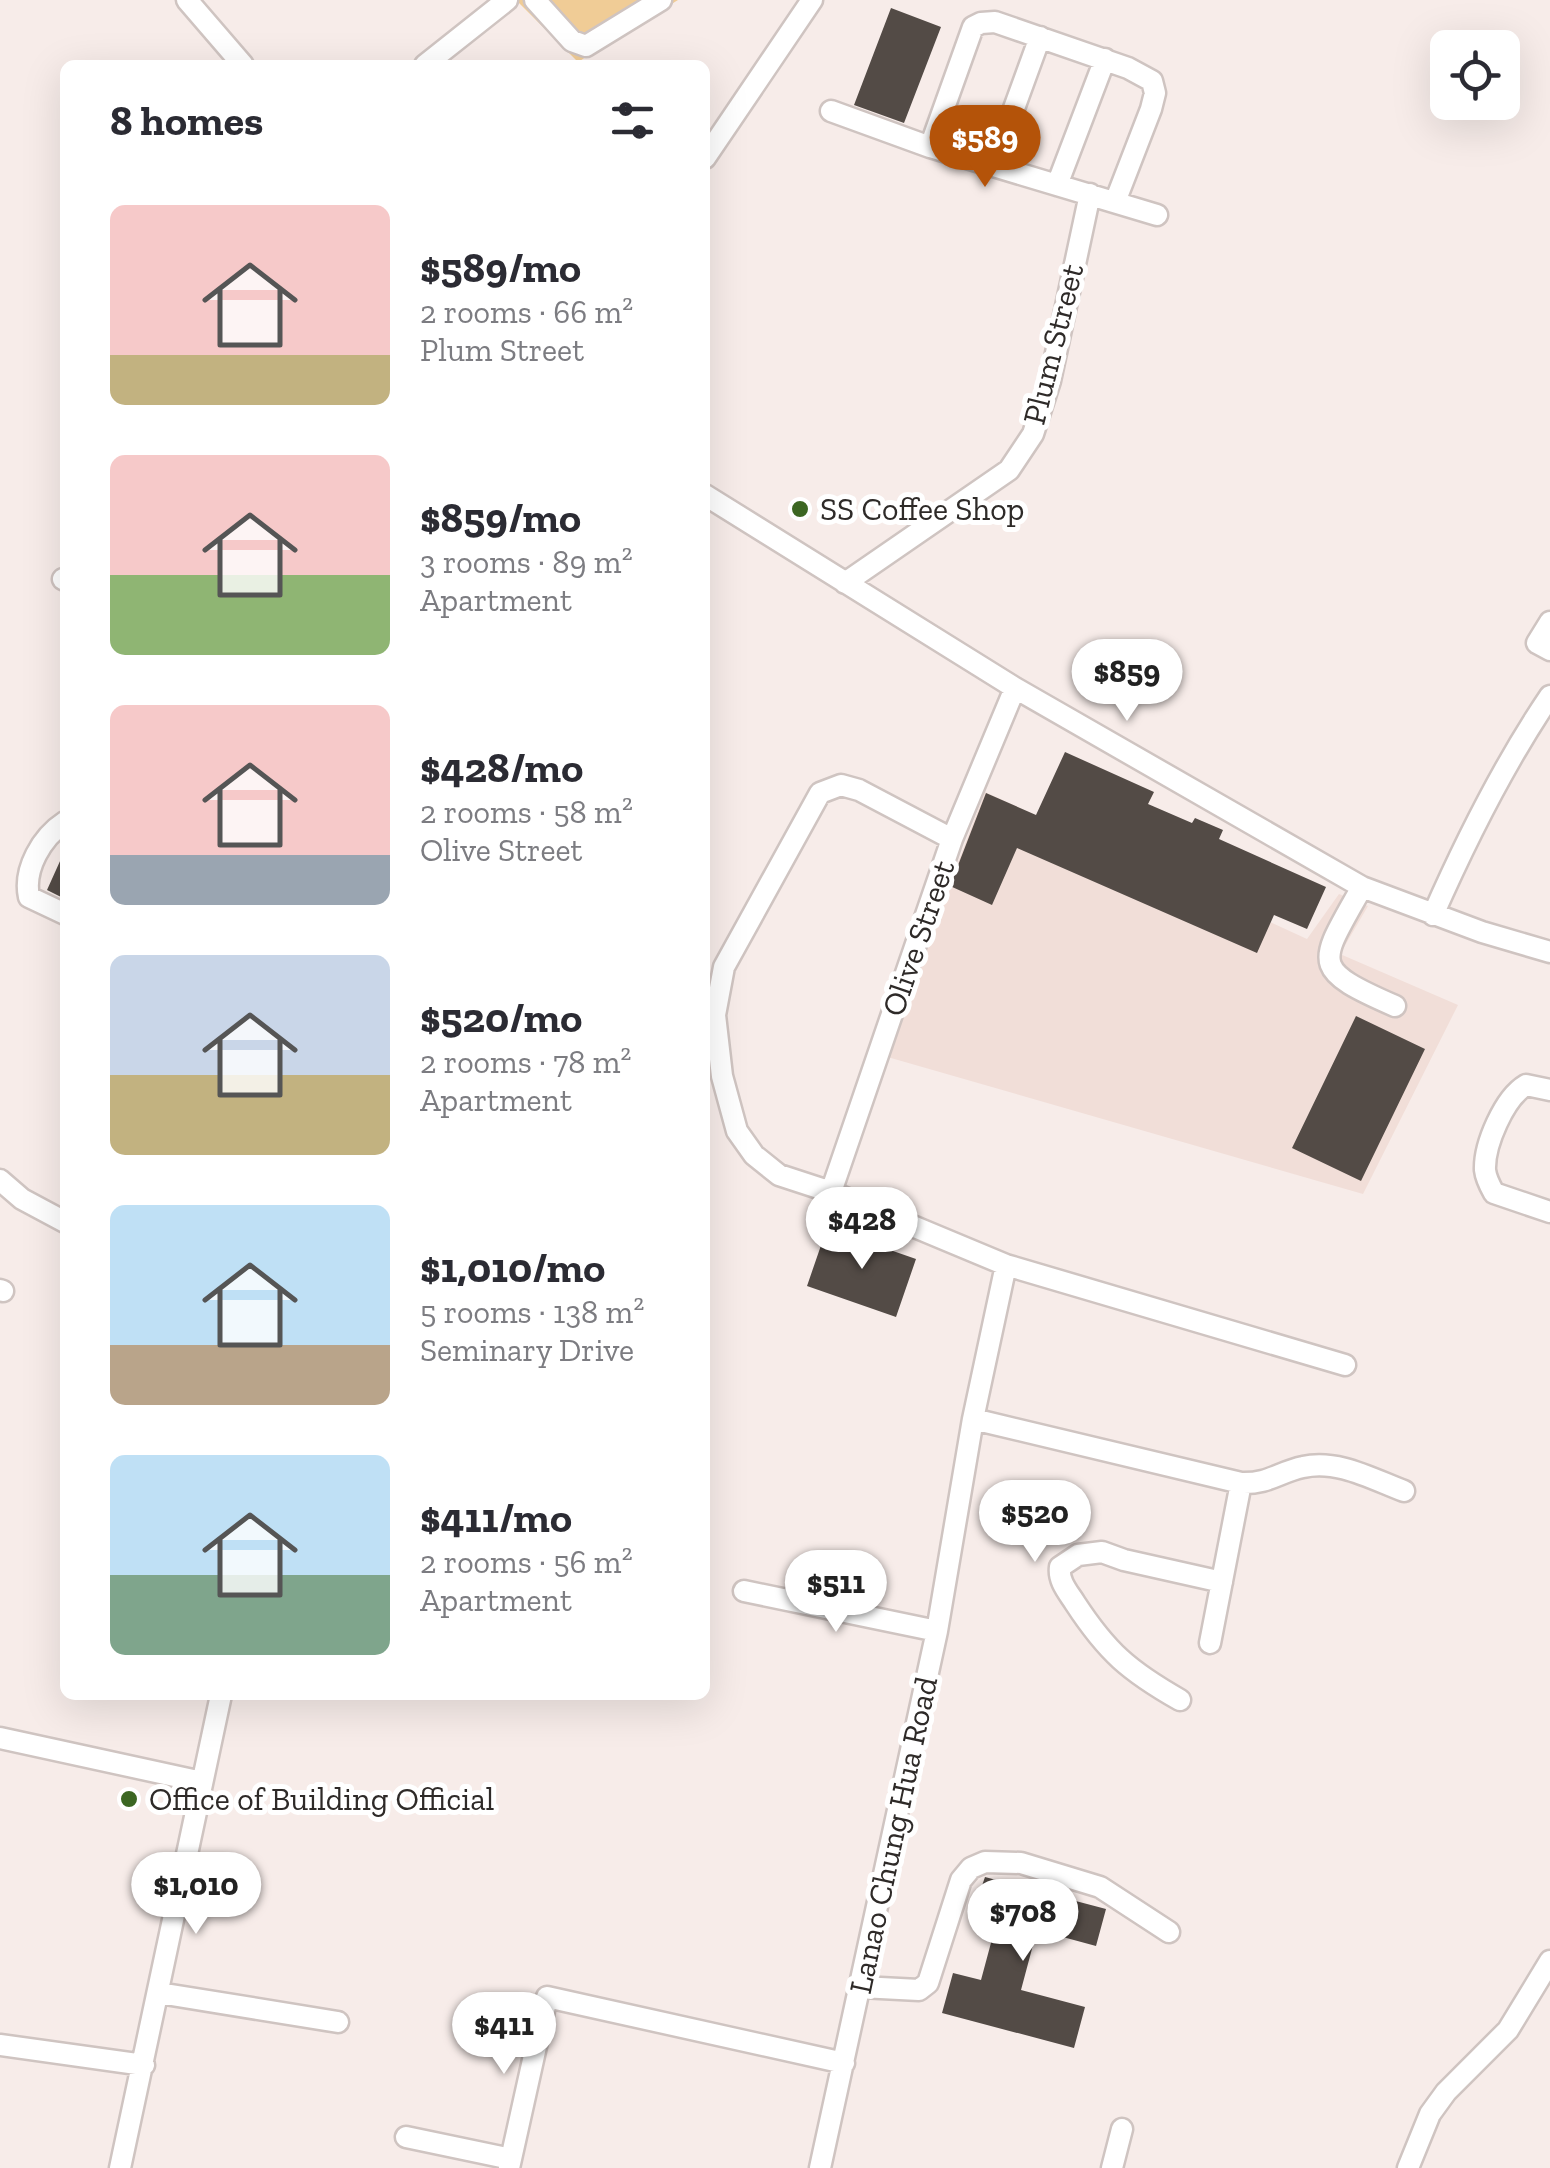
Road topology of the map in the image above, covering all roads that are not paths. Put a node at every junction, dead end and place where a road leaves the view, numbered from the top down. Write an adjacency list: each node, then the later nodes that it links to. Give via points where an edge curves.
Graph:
1 (186, 0): 7 (street)
2 (507, 0): 8 (street)
3 (535, 0): 4 (street, via 572,41 586,46)
4 (661, 0)
5 (812, 0): 12 (street)
6 (1040, 37): 9 (street); 11 (street, via 996,22 973,27); 13 (street)
7 (239, 60)
8 (431, 60)
9 (1105, 60): 14 (street); 16 (street, via 1152,81 1155,93)
10 (831, 112): 11 (street)
11 (930, 147): 13 (street)
12 (710, 151)
13 (994, 166): 14 (street)
14 (1057, 185): 15 (street)
15 (1090, 194): 16 (street); 19 (street, Plum Street, via 1033,434 1009,470)
16 (1115, 202): 17 (street)
17 (1157, 215)
18 (710, 498): 19 (street)
19 (844, 583): 22 (street)
20 (1550, 622): 21 (street, via 1538,643)
21 (1550, 650)
22 (1015, 688): 25 (street, Olive Street); 26 (street)
23 (1550, 696): 28 (street, via 1463,847)
24 (60, 826): 27 (street, via 35,857 26,885 29,896)
25 (952, 839): 33 (street, Olive Street); 33 (street, via 859,790 828,787 724,968 716,1015 737,1131 779,1175)
26 (1362, 886): 28 (street); 30 (street, via 1334,938 1330,969 1348,986)
27 (60, 912)
28 (1433, 915): 29 (street)
29 (1550, 952)
30 (1395, 1006)
31 (1550, 1090): 34 (street, via 1526,1085 1515,1092 1498,1118 1485,1165 1494,1194)
32 (0, 1180): 35 (street)
33 (831, 1192): 36 (street)
34 (1550, 1212)
35 (60, 1219)
36 (1006, 1266): 37 (street); 38 (street, Lanao Chung Hua Road)
37 (1345, 1365)
38 (973, 1419): 39 (street); 43 (street, Lanao Chung Hua Road)
39 (1241, 1483): 40 (street, via 1333,1465); 41 (street)
40 (1404, 1491)
41 (1222, 1582): 44 (street); 46 (street, via 1102,1552 1078,1555 1060,1567 1065,1587 1108,1649)
42 (744, 1591): 43 (street)
43 (937, 1631): 51 (street, Lanao Chung Hua Road)
44 (1210, 1643)
45 (220, 1700): 48 (street)
46 (1180, 1700)
47 (0, 1738): 48 (street)
48 (202, 1782): 52 (street)
49 (1169, 1932): 51 (street, via 1100,1887 1021,1863 986,1862 961,1880 928,1983 920,1990)
50 (1550, 1960): 63 (street, via 1508,2030 1430,2114)
51 (861, 1987): 55 (street, Lanao Chung Hua Road)
52 (159, 1993): 53 (street); 56 (street)
53 (338, 2022)
54 (0, 2046): 56 (street)
55 (844, 2063): 59 (street, via 547,1997); 61 (street, Lanao Chung Hua Road)
56 (144, 2065): 60 (street)
57 (1122, 2129): 62 (street)
58 (406, 2137): 59 (street)
59 (510, 2164)
60 (120, 2168)
61 (820, 2168)
62 (1112, 2168)
63 (1408, 2168)

